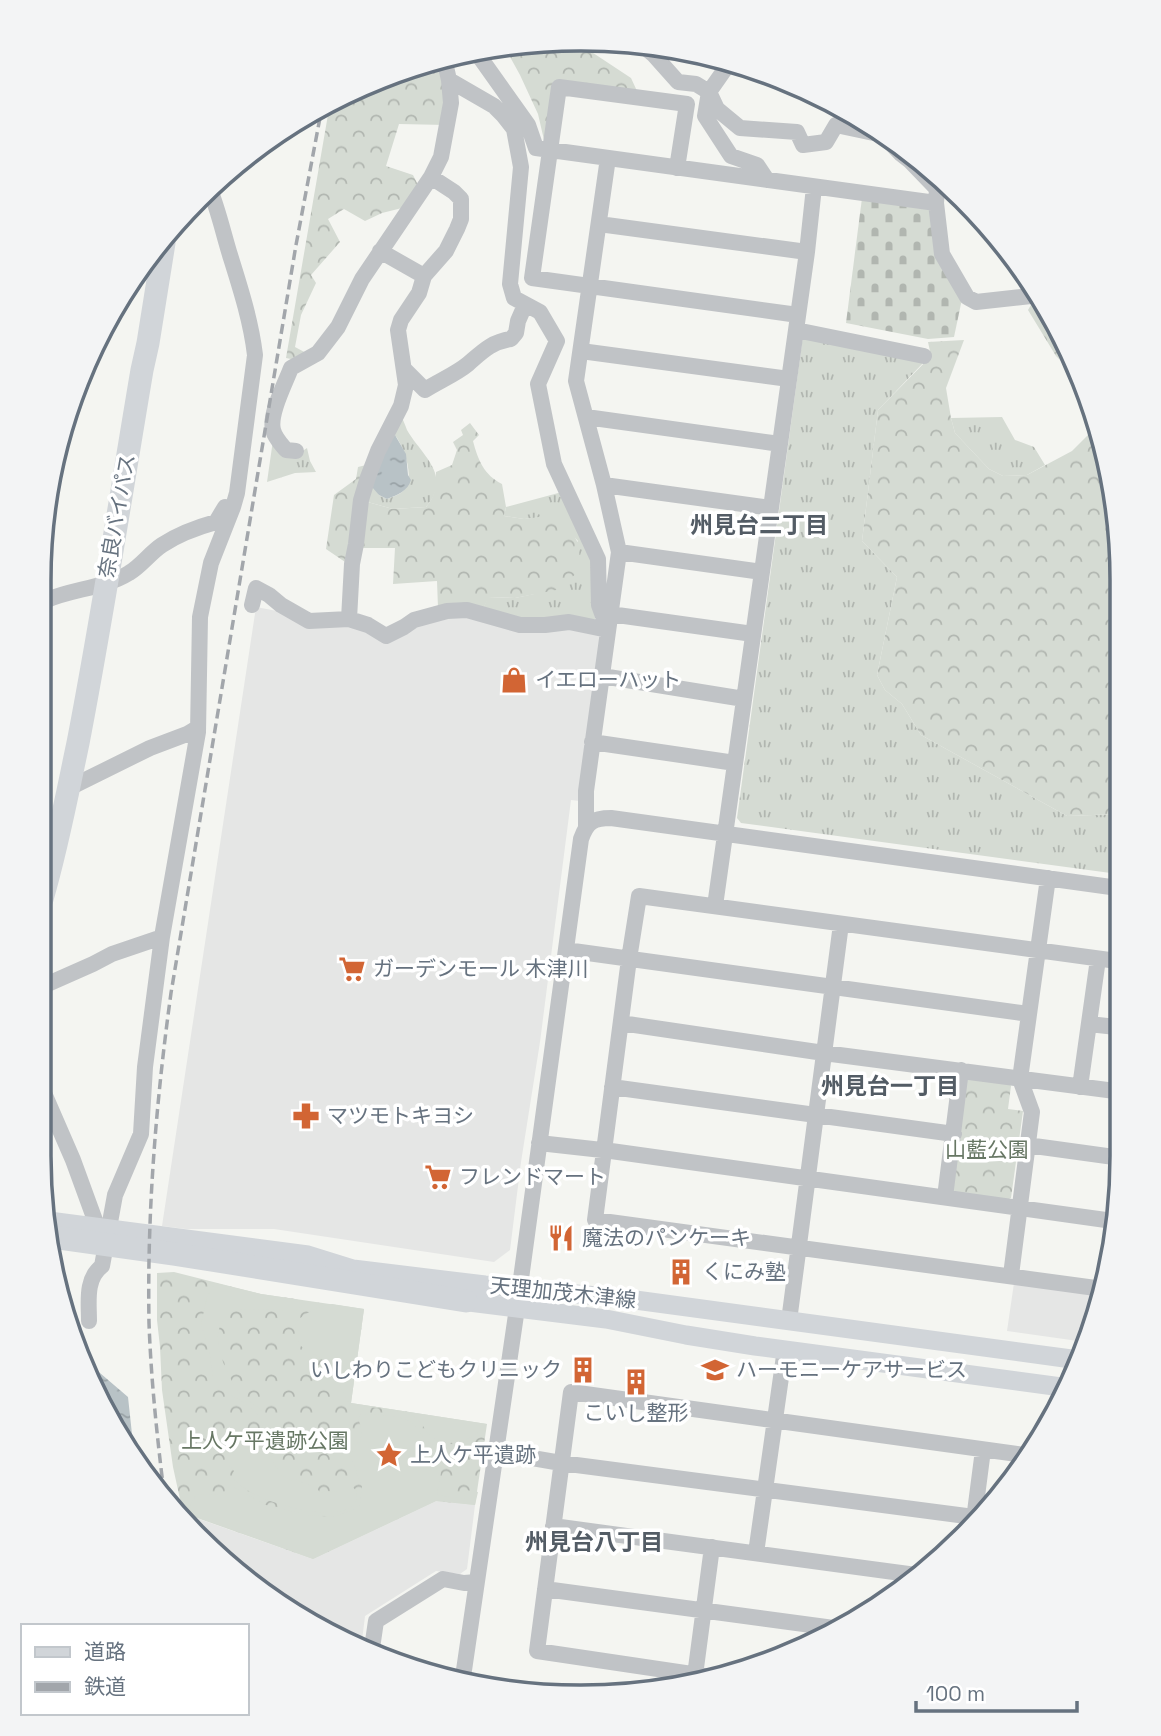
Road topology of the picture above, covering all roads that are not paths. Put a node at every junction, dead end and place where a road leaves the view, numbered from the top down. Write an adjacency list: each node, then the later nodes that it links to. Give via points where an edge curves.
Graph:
1 (655, 56): 6 (street, via 678,82 696,84)
2 (482, 60): 8 (street, via 528,124 536,148)
3 (446, 68): 5 (street)
4 (724, 71): 6 (street)
5 (449, 80): 11 (street, via 451,103 442,157); 24 (street, via 494,106 514,129 521,167 510,284 514,298)
6 (709, 92): 7 (street, via 717,109 740,128 790,130 797,132 803,145 826,142 836,125); 12 (street, via 705,116 731,156 757,164)
7 (858, 130)
8 (550, 150): 9 (street); 10 (street, via 559,86 687,104); 22 (street, via 532,278)
9 (608, 159): 10 (street); 17 (street)
10 (677, 168): 12 (street)
11 (431, 177): 18 (street); 21 (street, via 461,199 461,219 446,251)
12 (767, 180): 13 (street)
13 (814, 187): 16 (street); 19 (street)
14 (936, 188): 16 (street)
15 (213, 199): 32 (street, via 254,342)
16 (936, 204): 23 (street, via 942,254 967,298 976,302)
17 (599, 224): 19 (street); 22 (street)
18 (380, 250): 21 (street); 30 (street, via 338,327 318,353 291,368)
19 (807, 251): 25 (street)
20 (162, 256): 40 (highway, 奈良バイパス)
21 (424, 276): 28 (street, via 398,330)
22 (590, 287): 25 (street); 26 (street)
23 (1027, 296)
24 (525, 305): 28 (street, via 511,339 479,352 467,365 425,390); 45 (street, via 540,312 557,341 538,384 554,464 598,559 599,605)
25 (797, 323): 27 (street); 29 (street)
26 (581, 351): 29 (street); 31 (street, via 576,381)
27 (924, 356)
28 (404, 369): 44 (street, via 401,406 361,500)
29 (789, 379): 33 (street)
30 (275, 411): 32 (street); 34 (street, via 272,428 277,439 286,450)
31 (586, 417): 33 (street); 36 (street)
32 (246, 419): 35 (street)
33 (780, 444): 37 (street)
34 (296, 451)
35 (238, 480): 40 (street, via 216,522 162,545 129,573); 49 (street, via 233,507 211,563 200,617)
36 (604, 485): 37 (street); 38 (street)
37 (771, 508): 39 (street)
38 (619, 552): 39 (street); 43 (street)
39 (762, 572): 46 (street)
40 (106, 582): 41 (street); 52 (highway, 奈良バイパス)
41 (51, 598)
42 (252, 605): 44 (street, via 256,589 309,621)
43 (610, 614): 45 (street); 46 (street)
44 (349, 619): 45 (street, via 386,636 414,620 458,610 520,625 569,622)
45 (608, 630): 47 (street)
46 (753, 634): 48 (street)
47 (602, 677): 48 (street); 50 (street)
48 (744, 699): 51 (street)
49 (197, 728): 52 (street); 61 (street)
50 (593, 742): 51 (street); 53 (street)
51 (735, 763): 55 (street)
52 (69, 788): 54 (highway, 奈良バイパス); 56 (highway, 奈良バイパス)
53 (586, 827): 55 (street, via 594,820 611,818); 62 (street)
54 (51, 831)
55 (725, 834): 57 (street); 59 (street)
56 (51, 870)
57 (1048, 878): 58 (street); 63 (street)
58 (1110, 887)
59 (715, 906): 60 (street); 64 (street, via 639,896)
60 (841, 924): 63 (street); 68 (street)
61 (162, 937): 67 (street, via 112,954); 93 (street, via 141,1134 116,1195)
62 (566, 950): 64 (street); 82 (street)
63 (1038, 951): 65 (street); 69 (street)
64 (629, 959): 68 (street); 70 (street)
65 (1098, 959): 66 (street); 71 (street)
66 (1110, 960)
67 (51, 983)
68 (833, 987): 69 (street); 73 (street)
69 (1029, 1014): 75 (street)
70 (621, 1023): 73 (street); 76 (street)
71 (1089, 1024): 72 (street); 77 (street)
72 (1110, 1026)
73 (824, 1052): 74 (street); 80 (street)
74 (961, 1070): 75 (street); 81 (street)
75 (1020, 1079): 77 (street); 83 (street, via 1032,1112)
76 (612, 1087): 80 (street); 84 (street)
77 (1080, 1087): 78 (street)
78 (1110, 1090)
79 (51, 1109): 93 (street, via 98,1232)
80 (816, 1115): 81 (street); 86 (street)
81 (954, 1134): 87 (street)
82 (539, 1143): 84 (street); 99 (street)
83 (1027, 1145): 85 (street); 88 (street)
84 (604, 1150): 86 (street); 95 (street, via 595,1220)
85 (1110, 1156)
86 (808, 1179): 87 (street); 95 (street)
87 (945, 1198): 88 (street)
88 (1019, 1208): 89 (street); 98 (street)
89 (1106, 1220)
90 (55, 1223): 96 (main road)
91 (56, 1231): 96 (highway)
92 (57, 1238): 96 (highway)
93 (107, 1241): 103 (street, via 102,1266 94,1272 88,1294)
94 (58, 1243): 96 (main road)
95 (799, 1248): 98 (street); 104 (street)
96 (176, 1250): 97 (highway); 101 (highway)
97 (354, 1269): 99 (main road, 天理加茂木津線)
98 (1011, 1275): 100 (street)
99 (520, 1288): 102 (street); 104 (main road, 天理加茂木津線)
100 (1093, 1288)
101 (466, 1301): 102 (main road, 天理加茂木津線)
102 (517, 1308): 105 (main road, 天理加茂木津線); 110 (street)
103 (89, 1321)
104 (789, 1321): 106 (main road, 天理加茂木津線)
105 (785, 1349): 107 (main road, 天理加茂木津線); 108 (street)
106 (1070, 1359)
107 (1058, 1386)
108 (774, 1420): 109 (street); 112 (street, via 571,1392); 113 (street)
109 (983, 1450): 111 (street); 114 (street)
110 (495, 1454): 112 (street); 120 (street)
111 (1018, 1454)
112 (561, 1463): 113 (street); 116 (street)
113 (765, 1489): 115 (street); 118 (street)
114 (975, 1509)
115 (964, 1521)
116 (553, 1526): 117 (street); 121 (street)
117 (712, 1547): 118 (street); 122 (street)
118 (756, 1553): 119 (street)
119 (901, 1577)
120 (477, 1582): 124 (street, via 443,1579 376,1621); 125 (street)
121 (545, 1589): 122 (street); 127 (street, via 537,1651)
122 (704, 1611): 123 (street); 126 (street)
123 (823, 1627)
124 (373, 1643)
125 (464, 1672)
126 (696, 1672)
127 (678, 1676)

